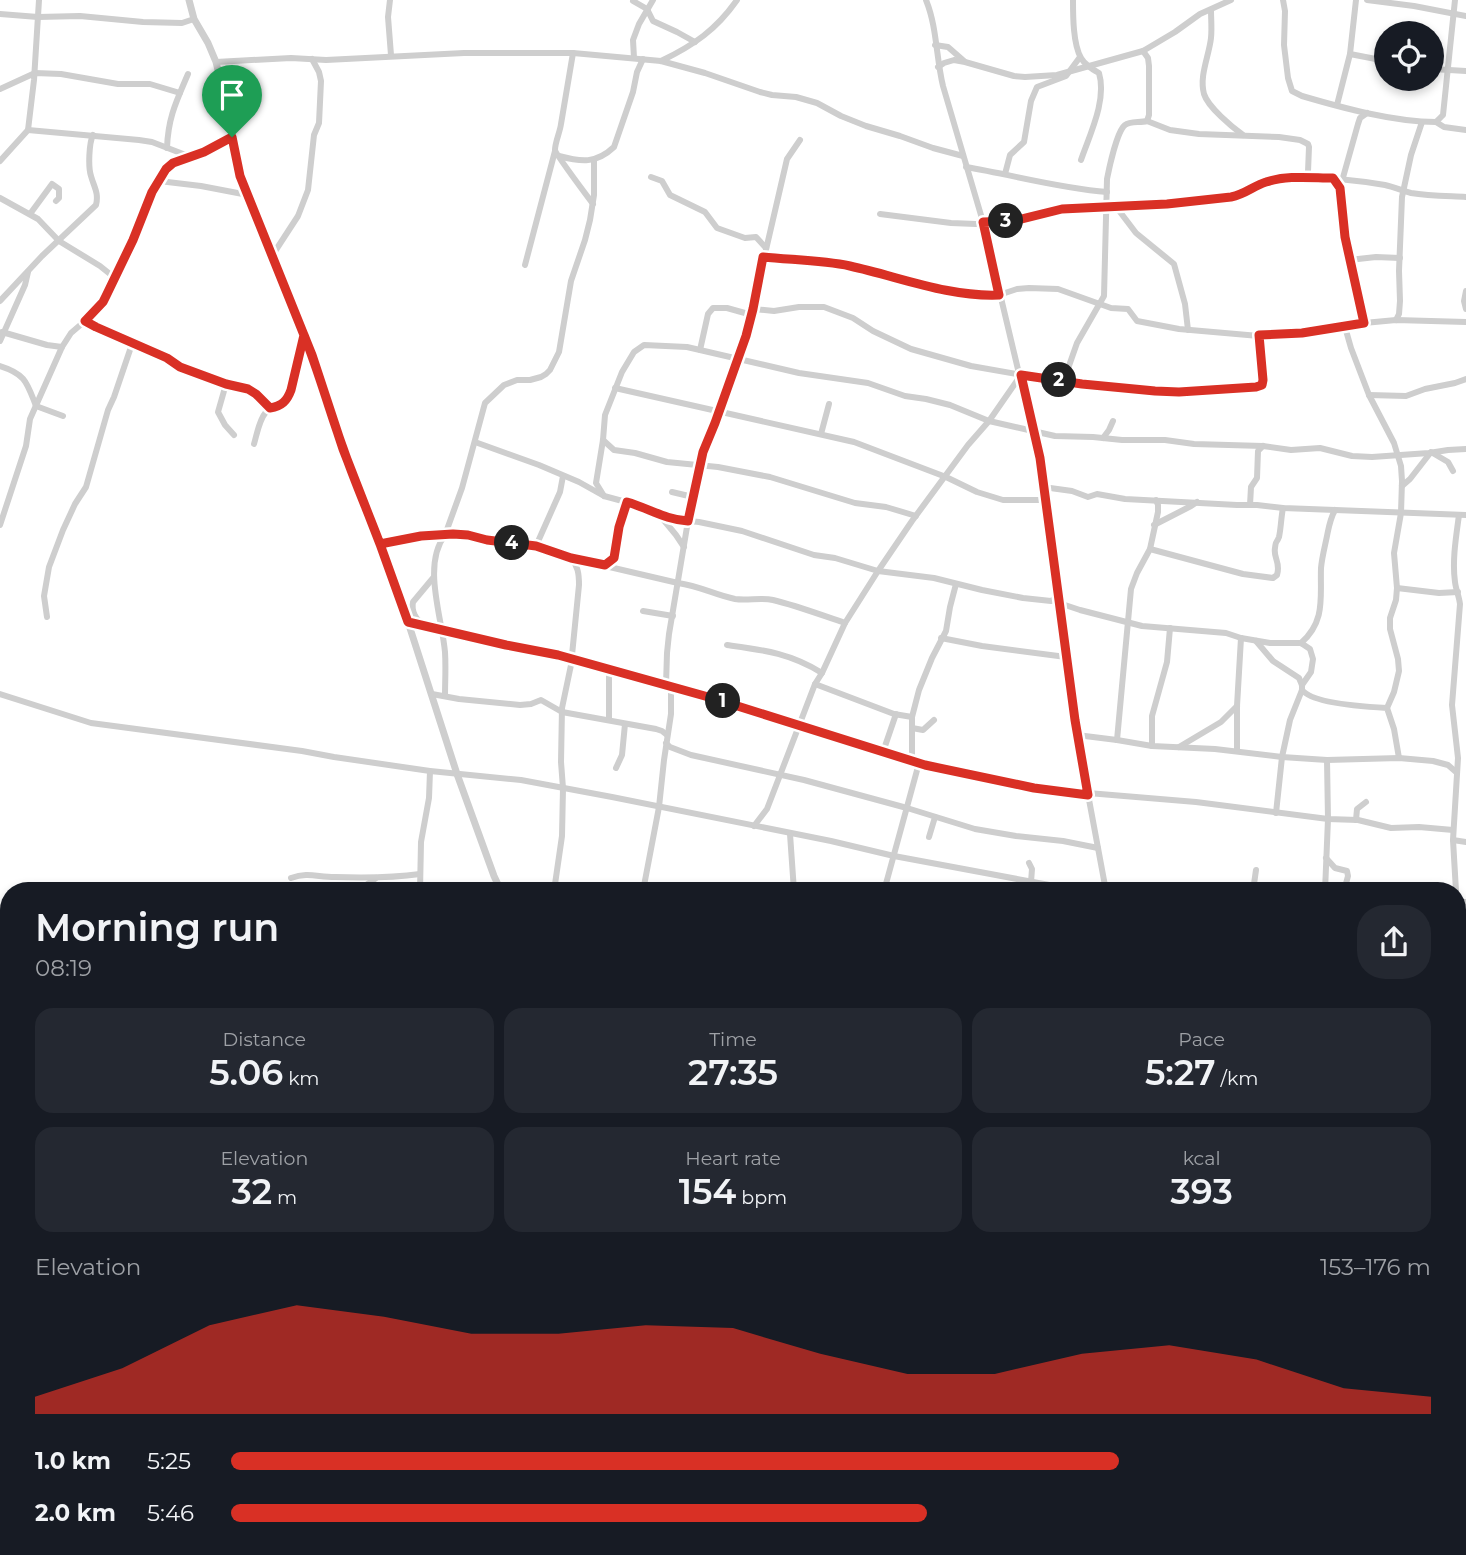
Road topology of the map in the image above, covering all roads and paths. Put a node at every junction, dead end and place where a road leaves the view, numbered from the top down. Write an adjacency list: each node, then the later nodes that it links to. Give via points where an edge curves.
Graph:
1 (39, 0): 19 (street)
2 (189, 0): 20 (street)
3 (390, 0): 26 (street)
4 (653, 0): 14 (street)
5 (737, 0): 21 (street, via 714,29)
6 (926, 0): 22 (street)
7 (1073, 0): 27 (street)
8 (1231, 0): 15 (street)
9 (1283, 0): 45 (street, via 1290,87 1296,94)
10 (1356, 0): 25 (street)
11 (1367, 0): 16 (street)
12 (1455, 0): 16 (street)
13 (633, 1): 14 (street)
14 (647, 9): 21 (street, via 653,21); 28 (street, via 633,40)
15 (1211, 10): 23 (street); 53 (street, via 1204,94)
16 (1454, 14): 18 (street); 38 (street)
17 (0, 15): 19 (street)
18 (1466, 16)
19 (38, 17): 20 (street, via 183,23); 41 (street)
20 (194, 19): 33 (street)
21 (695, 42): 32 (street)
22 (935, 45): 34 (street, via 951,49); 36 (street)
23 (1143, 51): 35 (street); 47 (street, via 1149,66)
24 (573, 53): 26 (street); 28 (street); 57 (street)
25 (1350, 54): 30 (street); 45 (street)
26 (391, 55): 31 (street)
27 (1080, 57): 35 (street); 39 (street)
28 (634, 58): 29 (street)
29 (643, 59): 32 (street); 60 (street, via 616,142)
30 (1374, 59)
31 (312, 60): 33 (street); 85 (street, via 321,82 308,190 298,216)
32 (661, 61): 58 (street, via 772,95 817,103 841,116)
33 (216, 62): 54 (street)
34 (965, 62): 36 (street, via 949,61); 39 (street, via 1025,78)
35 (1088, 66): 39 (street); 61 (street, via 1099,73 1101,103)
36 (938, 67): 58 (street)
37 (1444, 70): 38 (street)
38 (1447, 70): 40 (street); 49 (street, via 1443,116)
39 (1070, 71): 64 (street, via 1037,87 1024,142 1010,155)
40 (1466, 71)
41 (35, 73): 43 (street); 44 (street, via 149,85); 50 (street)
42 (187, 74): 44 (street)
43 (0, 89)
44 (180, 93): 56 (street, via 173,106)
45 (1337, 105): 46 (street)
46 (1367, 113): 48 (street); 68 (street, via 1360,118)
47 (1147, 121): 53 (street, via 1170,130); 72 (street, via 1127,124 1119,133)
48 (1422, 121): 49 (street); 71 (street)
49 (1436, 121): 51 (street)
50 (28, 130): 52 (street); 62 (street)
51 (1466, 130)
52 (93, 135): 56 (street); 83 (street, via 90,174 97,202)
53 (1243, 135): 66 (street, via 1304,141 1309,147)
54 (232, 137): 59 (street); 73 (street)
55 (800, 140): 84 (street, via 787,159)
56 (167, 148): 59 (street)
57 (556, 153): 60 (street); 77 (street); 89 (street)
58 (963, 156): 63 (street)
59 (191, 157): 69 (street, via 168,166)
60 (594, 160): 77 (street)
61 (1082, 160)
62 (0, 161)
63 (966, 167): 64 (street); 82 (street)
64 (1005, 174): 72 (street)
65 (651, 177): 84 (street, via 662,181 670,195 705,212 717,228 755,237)
66 (1310, 178): 67 (street); 79 (street, via 1275,179 1241,195)
67 (1333, 178): 68 (street); 70 (street)
68 (1344, 179): 70 (street); 71 (street)
69 (159, 181): 73 (street); 91 (street)
70 (1340, 188): 88 (street)
71 (1404, 190): 74 (street); 87 (street)
72 (1107, 192): 78 (street)
73 (248, 195): 85 (street)
74 (1466, 197)
75 (0, 198): 80 (street)
76 (56, 201): 80 (street, via 58,189 52,184)
77 (593, 204): 131 (street, via 571,281 559,352 541,377 510,382 488,398)
78 (1106, 208): 79 (street); 82 (street, via 1062,209 1013,221); 95 (street, via 1105,287)
79 (1117, 208): 103 (street, via 1136,233 1174,264)
80 (30, 214): 83 (street)
81 (880, 214): 82 (street)
82 (983, 222): 93 (street)
83 (60, 241): 90 (street); 91 (street)
84 (765, 248): 86 (street)
85 (272, 256): 105 (street)
86 (763, 257): 93 (street, via 832,263 952,291); 97 (street)
87 (1400, 258): 88 (street); 98 (street)
88 (1349, 260): 101 (street)
89 (525, 265)
90 (28, 272): 94 (street); 104 (street)
91 (115, 278): 99 (street, via 103,302)
92 (1466, 291): 96 (street)
93 (999, 295): 95 (street, via 1017,289 1058,289); 113 (street)
94 (0, 301)
95 (1099, 303): 103 (street, via 1128,309 1137,321); 115 (street)
96 (1466, 309)
97 (752, 312): 110 (street, via 713,308); 111 (street); 113 (street, via 824,307 911,349)
98 (1396, 320): 100 (street); 101 (street)
99 (85, 321): 108 (street); 109 (street)
100 (1466, 322)
101 (1364, 323): 102 (street)
102 (1345, 327): 106 (street); 118 (street)
103 (1188, 330): 106 (street)
104 (2, 332): 107 (street); 109 (street)
105 (304, 335): 121 (street, via 287,399); 161 (street)
106 (1259, 335): 115 (street, via 1263,380 1256,387 1170,391)
107 (0, 341)
108 (132, 344): 116 (street); 177 (street, via 86,486 49,567 44,596)
109 (62, 347): 120 (street)
110 (700, 350): 111 (street); 117 (street, via 644,345 634,352)
111 (737, 360): 122 (street); 124 (street, via 868,383 950,405)
112 (0, 366): 120 (street, via 25,379)
113 (1021, 375): 115 (street); 124 (street); 126 (street)
114 (1466, 379): 118 (street, via 1406,396)
115 (1064, 380)
116 (226, 384): 121 (street, via 248,389); 128 (street, via 218,412)
117 (615, 388): 122 (street); 130 (street, via 605,415)
118 (1368, 395): 136 (street)
119 (829, 404): 127 (street)
120 (36, 406): 123 (street); 158 (street)
121 (270, 408): 132 (street, via 262,417)
122 (719, 412): 127 (street); 137 (street)
123 (62, 416)
124 (989, 421): 126 (street); 140 (street)
125 (1113, 421): 129 (street)
126 (1033, 430): 129 (street); 142 (street)
127 (821, 434): 140 (street)
128 (234, 435)
129 (1103, 438): 133 (street)
130 (603, 440): 137 (street, via 614,450); 144 (street, via 596,483)
131 (475, 442): 139 (street); 160 (street)
132 (254, 444)
133 (1263, 446): 136 (street, via 1320,448 1352,456); 150 (street, via 1258,451)
134 (1466, 449): 135 (street)
135 (1431, 452): 136 (street); 138 (street, via 1448,462); 141 (street)
136 (1398, 455): 141 (street)
137 (700, 465): 145 (street); 156 (street, via 770,477)
138 (1453, 471)
139 (563, 476): 144 (street); 162 (street)
140 (946, 477): 146 (street, via 1003,500); 156 (street)
141 (1402, 485): 153 (street)
142 (1044, 487): 146 (street); 147 (street, via 1088,497)
143 (672, 492): 145 (street)
144 (604, 496): 148 (street)
145 (693, 497): 157 (street)
146 (1045, 500): 175 (street)
147 (1156, 500): 149 (street); 159 (street)
148 (627, 502): 154 (street); 167 (street, via 614,558)
149 (1197, 502): 150 (street); 159 (street)
150 (1250, 505): 151 (street)
151 (1283, 508): 152 (street); 164 (street, via 1275,547 1279,568 1273,578)
152 (1335, 510): 153 (street); 188 (street, via 1322,560 1320,615)
153 (1401, 513): 155 (street); 173 (street, via 1394,553)
154 (660, 515): 157 (street); 163 (street)
155 (1462, 515): 174 (street, via 1454,572)
156 (916, 516): 168 (street)
157 (688, 521): 163 (street); 168 (street, via 742,531)
158 (0, 525)
159 (1154, 525): 164 (street)
160 (445, 535): 161 (street); 162 (street); 170 (street, via 435,553)
161 (380, 544): 179 (street)
162 (536, 546): 165 (street)
163 (684, 547): 171 (street)
164 (1150, 549): 180 (street, via 1133,583)
165 (571, 558): 166 (street); 169 (street)
166 (594, 563): 167 (street); 169 (street)
167 (605, 565): 171 (street)
168 (878, 571): 172 (street); 181 (street)
169 (579, 573): 191 (street)
170 (434, 577): 182 (street, via 412,605); 184 (street)
171 (678, 583): 178 (street); 181 (street, via 742,600 775,601)
172 (956, 584): 175 (street); 185 (street)
173 (1396, 588): 174 (street); 201 (street, via 1390,629 1399,671)
174 (1458, 592): 224 (street, via 1452,705)
175 (1060, 603): 180 (street); 190 (street)
176 (643, 611): 178 (street)
177 (47, 617)
178 (673, 617): 195 (street)
179 (408, 622): 182 (street); 198 (street)
180 (1128, 622): 183 (street); 212 (street)
181 (845, 623): 193 (street)
182 (425, 627): 184 (street)
183 (1170, 628): 186 (street); 213 (street, via 1167,662 1152,716)
184 (442, 630): 191 (street); 199 (street)
185 (941, 638): 190 (street); 204 (street)
186 (1241, 638): 187 (street); 200 (street)
187 (1256, 641): 188 (street); 196 (street, via 1273,661 1299,678)
188 (1301, 643): 196 (street, via 1310,649 1313,659)
189 (727, 645): 193 (street, via 790,656)
190 (1066, 657): 210 (street)
191 (572, 659): 192 (street); 202 (street)
192 (609, 669): 195 (street); 205 (street)
193 (822, 673): 194 (street)
194 (815, 684): 203 (street); 208 (street)
195 (668, 686): 208 (street); 211 (street, via 671,714)
196 (1302, 688): 201 (street, via 1318,700); 217 (street)
197 (0, 694): 223 (street, via 91,723)
198 (432, 694): 199 (street); 225 (street)
199 (445, 696): 202 (street, via 520,705 541,700)
200 (1237, 706): 214 (street, via 1221,722); 215 (street)
201 (1387, 708): 218 (street)
202 (562, 712): 205 (street); 227 (street)
203 (896, 714): 204 (street); 216 (street)
204 (912, 717): 209 (street)
205 (609, 720): 207 (street)
206 (934, 720): 209 (street, via 923,730)
207 (625, 724): 211 (street, via 656,729); 222 (street)
208 (799, 724): 216 (street); 226 (street)
209 (912, 728): 219 (street)
210 (1077, 735): 212 (street); 228 (street)
211 (667, 739): 226 (street, via 670,747 691,755); 230 (street)
212 (1116, 740): 213 (street)
213 (1152, 746): 214 (street)
214 (1178, 748): 215 (street)
215 (1237, 751): 217 (street)
216 (883, 752): 219 (street)
217 (1282, 757): 220 (street); 232 (street)
218 (1399, 758): 220 (street); 224 (street, via 1433,761)
219 (912, 760): 221 (street)
220 (1327, 760): 234 (street)
221 (919, 763): 228 (street, via 1034,788); 231 (street)
222 (616, 768)
223 (430, 771): 225 (street); 247 (street)
224 (1456, 772): 237 (street)
225 (457, 774): 227 (street); 250 (street)
226 (779, 775): 231 (street); 236 (street)
227 (563, 788): 230 (street); 253 (street)
228 (1088, 794): 232 (street); 242 (street)
229 (1366, 802): 235 (street, via 1357,810)
230 (659, 807): 236 (street); 254 (street)
231 (907, 808): 233 (street); 243 (street)
232 (1276, 813): 234 (street)
233 (936, 817): 239 (street); 242 (street, via 1000,834)
234 (1328, 819): 235 (street); 244 (street)
235 (1356, 820): 237 (street, via 1391,828)
236 (754, 826): 238 (street)
237 (1453, 830): 240 (street)
238 (790, 834): 243 (street); 255 (street)
239 (929, 837)
240 (1453, 840): 241 (street); 262 (street)
241 (1466, 842)
242 (1098, 848): 258 (street)
243 (894, 856): 256 (street); 257 (street)
244 (1326, 858): 260 (street); 261 (street, via 1347,871)
245 (1029, 863): 257 (street)
246 (1256, 870): 259 (street)
247 (420, 874): 249 (street); 252 (street)
248 (291, 878): 249 (street, via 303,874)
249 (376, 878): 251 (street)
250 (496, 880)
251 (370, 882)
252 (420, 882)
253 (555, 882)
254 (645, 882)
255 (793, 882)
256 (887, 882)
257 (1033, 882)
258 (1104, 882)
259 (1254, 882)
260 (1325, 882)
261 (1346, 882)
262 (1455, 882)

